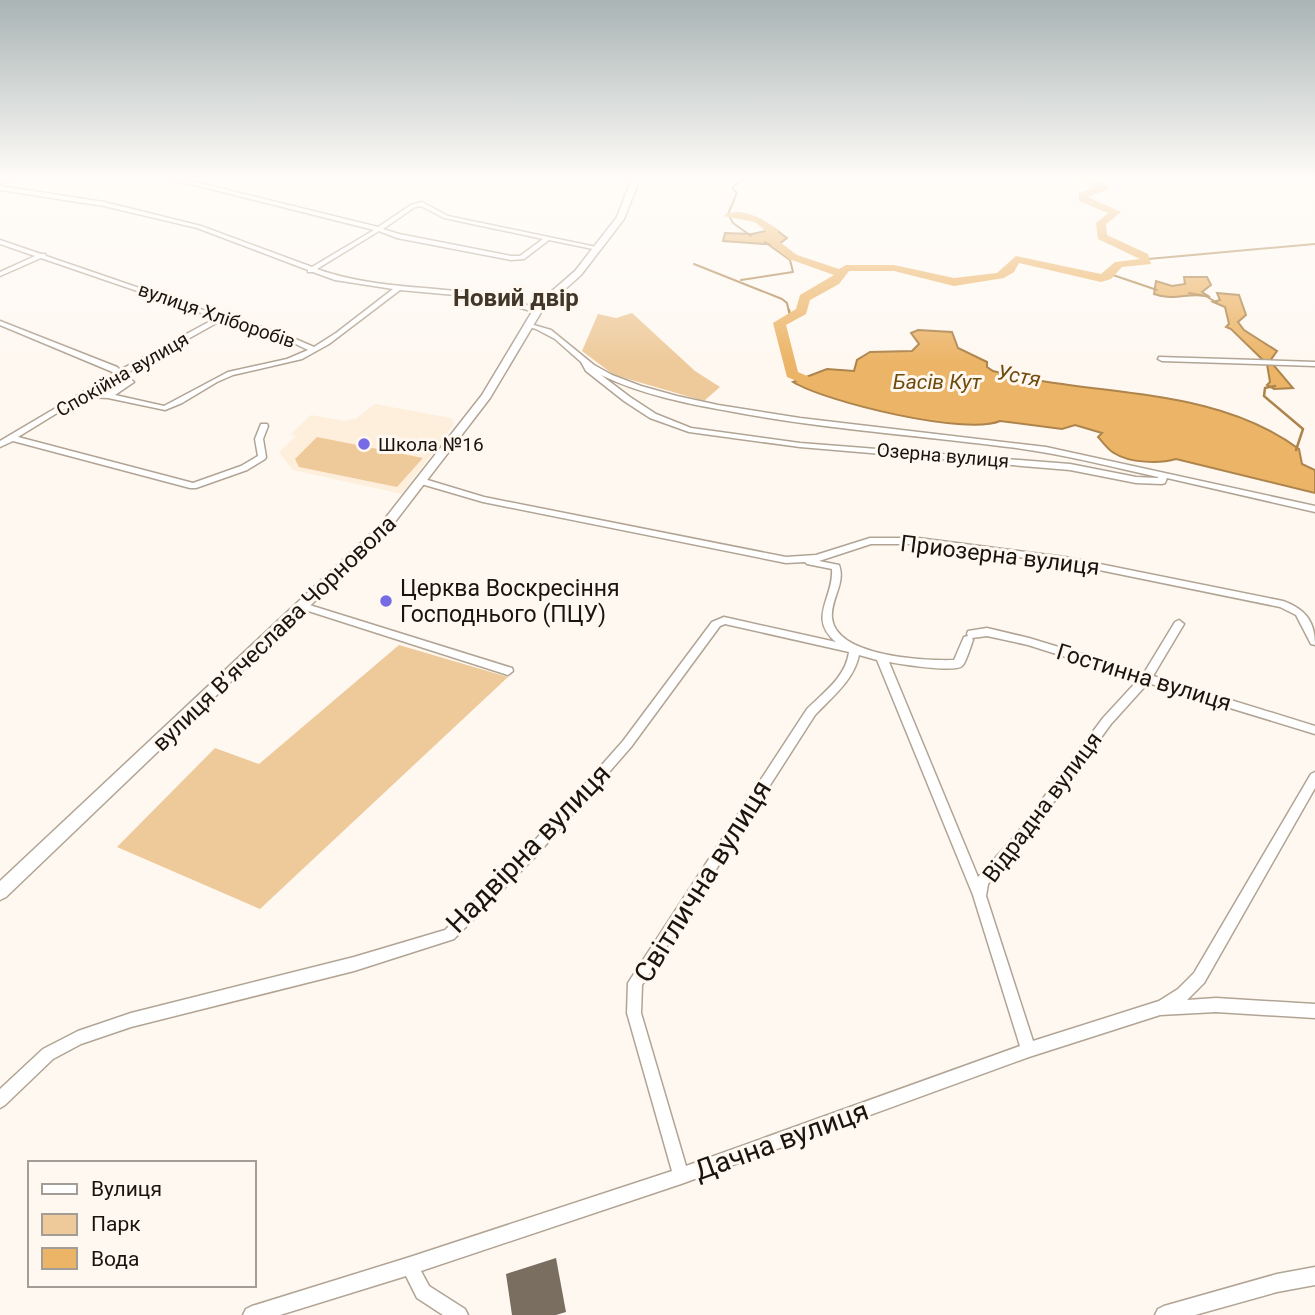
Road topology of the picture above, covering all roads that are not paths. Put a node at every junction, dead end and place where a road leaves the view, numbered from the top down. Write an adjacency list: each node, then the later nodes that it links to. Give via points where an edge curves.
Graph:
1 (230, 239): 10 (street)
2 (362, 239): 10 (street)
3 (414, 239): 4 (street, via 511,258 522,258)
4 (544, 239)
5 (558, 239): 8 (street)
6 (604, 239): 8 (main road, вулиця Вʼячеслава Чорновола)
7 (0, 242): 9 (street, вулиця Хліборобів)
8 (598, 248): 13 (main road, вулиця Вʼячеслава Чорновола)
9 (43, 255): 11 (street); 14 (street, вулиця Хліборобів)
10 (310, 271): 12 (street)
11 (0, 274)
12 (399, 288): 13 (street, via 489,296); 17 (street, Спокійна вулиця)
13 (536, 311): 16 (main road, вулиця Вʼячеслава Чорновола)
14 (222, 317): 17 (street, вулиця Хліборобів, via 277,333); 21 (street, Спокійна вулиця)
15 (0, 323): 21 (street)
16 (527, 325): 19 (street, via 556,336); 28 (main road, вулиця Вʼячеслава Чорновола, via 486,396)
17 (314, 350): 22 (street, Спокійна вулиця, via 223,375 165,408)
18 (1162, 359): 20 (street)
19 (583, 360): 27 (street, via 602,373 643,387 753,415 1009,444); 27 (street, Озерна вулиця, via 627,399 688,430 800,445 1059,466 1136,480 1162,481)
20 (1315, 363)
21 (120, 374): 22 (street, via 130,382); 23 (street, Спокійна вулиця)
22 (108, 396): 23 (street)
23 (76, 400): 25 (street, Спокійна вулиця)
24 (264, 426): 25 (street, Спокійна вулиця, via 259,439 262,457 193,486)
25 (12, 438): 26 (street, Спокійна вулиця)
26 (0, 445)
27 (1163, 475): 29 (street, Озерна вулиця)
28 (422, 481): 30 (street, Приозерна вулиця, via 484,499); 31 (main road, вулиця Вʼячеслава Чорновола, via 384,528)
29 (1315, 509)
30 (786, 560): 33 (street, Приозерна вулиця, via 817,558 870,541 918,541 1051,558 1283,604 1300,612); 34 (street, Гостинна вулиця, via 836,567 829,626)
31 (303, 606): 36 (street); 40 (main road, вулиця Вʼячеслава Чорновола)
32 (1178, 624): 37 (street, Відрадна вулиця)
33 (1315, 641)
34 (854, 650): 35 (street, Гостинна вулиця); 45 (street, Надвірна вулиця, via 724,620 716,624 628,744 533,851 449,935 78,1038 48,1054); 46 (street, Світлична вулиця, via 847,673 811,712 635,983 634,1013)
35 (881, 657): 37 (street, Гостинна вулиця, via 958,664 977,631); 41 (street)
36 (508, 671)
37 (1147, 677): 38 (street, Гостинна вулиця); 41 (street, Відрадна вулиця, via 982,882)
38 (1315, 730)
39 (1315, 777): 42 (street, via 1199,978)
40 (0, 892)
41 (979, 895): 44 (street, Відрадна вулиця)
42 (1160, 1008): 43 (street, Дачна вулиця, via 1216,1005); 44 (street, Дачна вулиця)
43 (1315, 1011)
44 (1029, 1049): 46 (street, Дачна вулиця)
45 (0, 1100)
46 (681, 1176): 47 (street, Дачна вулиця)
47 (410, 1266): 49 (street, Дачна вулиця); 50 (street, via 423,1292)
48 (1315, 1276): 51 (street)
49 (252, 1315)
50 (460, 1315)
51 (1164, 1315)

